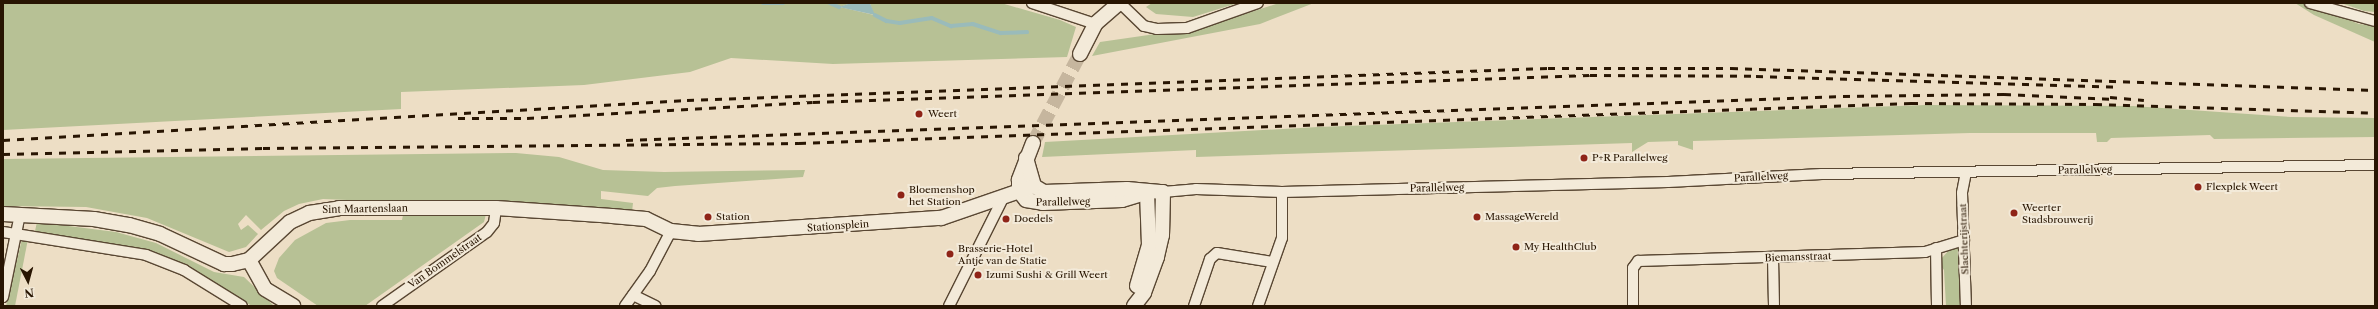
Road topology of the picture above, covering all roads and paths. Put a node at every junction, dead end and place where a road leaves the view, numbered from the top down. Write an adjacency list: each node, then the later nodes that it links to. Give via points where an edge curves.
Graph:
1 (1032, 3): 6 (street)
2 (1120, 3): 3 (street, via 1144,26 1157,29 1187,28); 6 (street)
3 (1258, 3)
4 (2310, 3): 5 (street)
5 (2375, 22)
6 (1095, 24): 7 (street)
7 (1080, 54)
8 (1033, 143): 9 (street)
9 (1026, 158): 12 (street); 13 (street, via 1020,175)
10 (2375, 164): 11 (street, Parallelweg)
11 (1966, 172): 16 (street, Parallelweg, via 1822,174 1668,182); 25 (street, Slachterijstraat, via 1962,193)
12 (1034, 186): 13 (street, Parallelweg); 14 (street, Parallelweg, via 1050,193 1127,189)
13 (1019, 191): 14 (street, Parallelweg, via 1026,200 1043,203 1122,200); 17 (street, Stationsplein)
14 (1147, 192): 15 (street, Parallelweg); 38 (street, via 1149,245)
15 (1163, 192): 16 (street, Parallelweg, via 1196,189); 39 (street, via 1162,235 1158,258 1144,293)
16 (1282, 192): 29 (street, via 1282,238)
17 (1004, 196): 22 (street, Stationsplein, via 932,219 698,234); 37 (street)
18 (496, 208): 21 (street, Sint Maartenslaan); 28 (street, Sint Maartenslaan, via 318,210 286,224); 34 (street, Van Bommelstraat, via 494,223 487,232)
19 (3, 214): 20 (street)
20 (20, 214): 24 (street); 28 (street, via 130,225 160,234 224,264)
21 (656, 221): 22 (street, Stationsplein)
22 (671, 231): 30 (street)
23 (3, 232): 24 (street)
24 (17, 234): 31 (street); 32 (street, via 146,255 184,270)
25 (1964, 240): 26 (street, Biemansstraat); 45 (street, Slachterijstraat)
26 (1936, 248): 27 (street, Biemansstraat, via 1925,252); 44 (street)
27 (1773, 258): 42 (street, Biemansstraat, via 1638,261 1633,268); 43 (street)
28 (250, 260): 33 (street, via 265,289)
29 (1272, 262): 40 (street, via 1217,253 1210,259); 41 (street)
30 (633, 295): 35 (street); 36 (street)
31 (3, 297)
32 (242, 306)
33 (293, 306)
34 (382, 306)
35 (625, 306)
36 (656, 306)
37 (949, 306)
38 (1130, 306)
39 (1134, 306)
40 (1194, 306)
41 (1258, 306)
42 (1633, 306)
43 (1774, 306)
44 (1938, 306)
45 (1966, 306)

